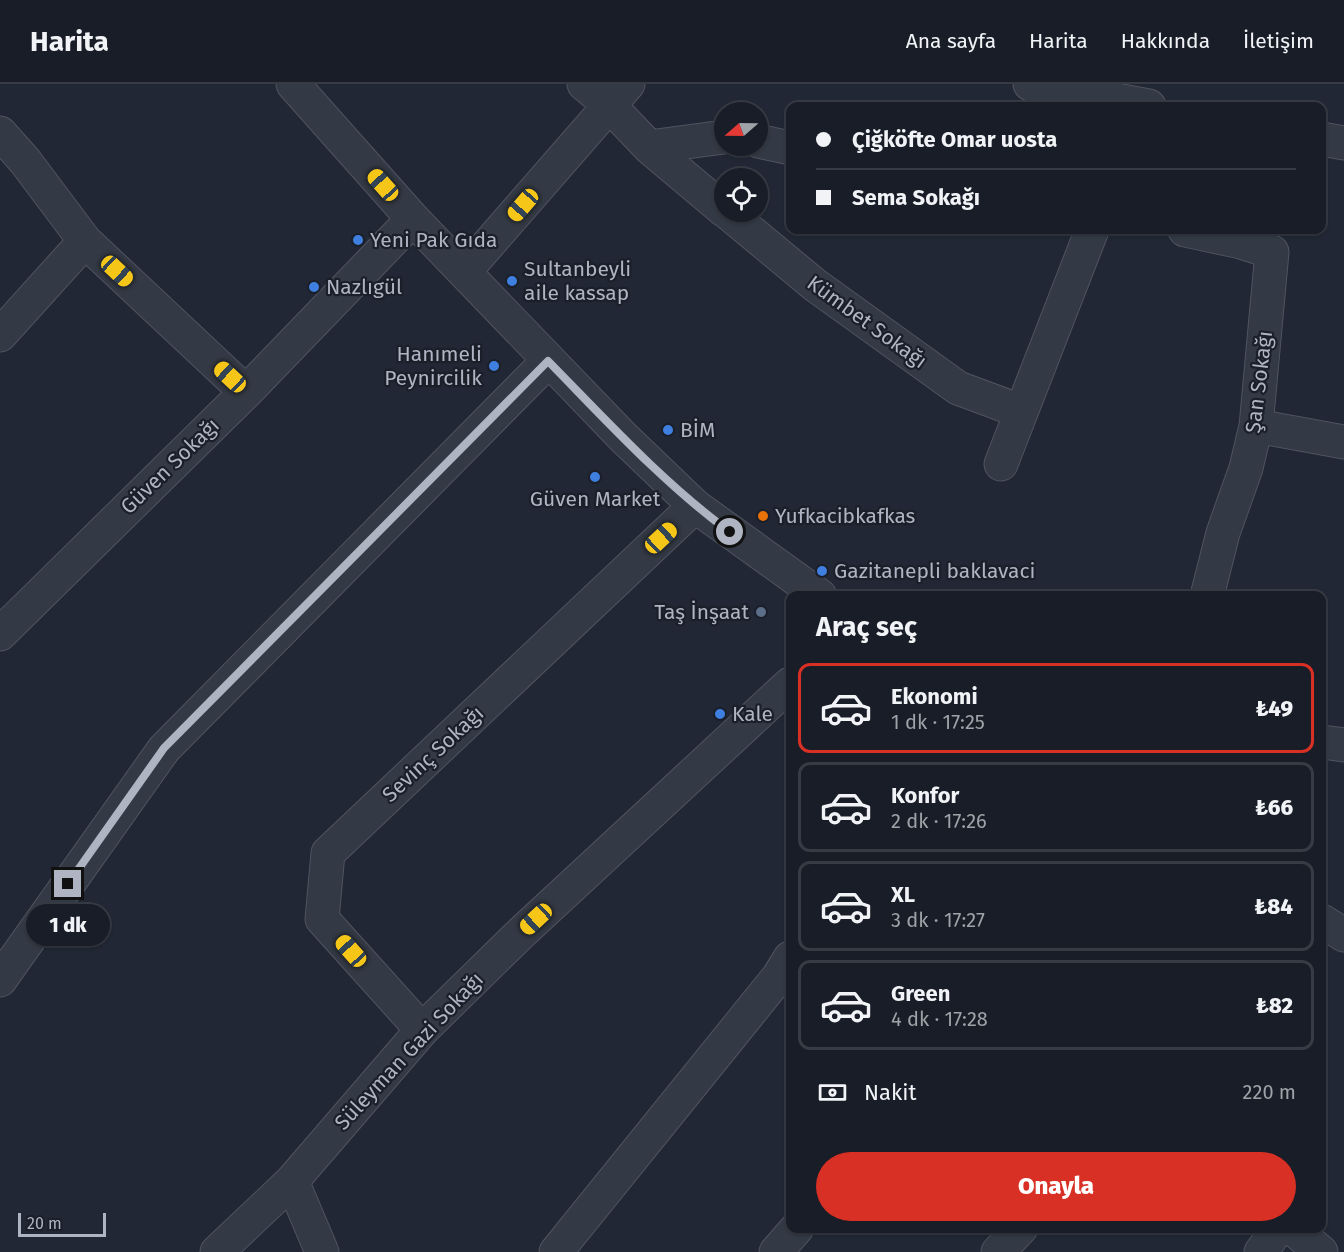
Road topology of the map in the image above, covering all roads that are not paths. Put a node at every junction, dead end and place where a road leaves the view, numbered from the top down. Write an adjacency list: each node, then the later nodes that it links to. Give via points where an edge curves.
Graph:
1 (293, 84): 14 (street)
2 (584, 84): 4 (street, Kümbet Sokağı)
3 (1030, 84): 5 (street)
4 (619, 95): 11 (street, Kümbet Sokağı); 19 (street)
5 (1127, 102)
6 (0, 133): 18 (street)
7 (714, 138): 11 (street)
8 (1326, 140): 10 (street)
9 (768, 143): 12 (street)
10 (1344, 143)
11 (650, 147): 13 (street, Kümbet Sokağı)
12 (786, 147)
13 (714, 201)
14 (412, 219): 19 (street); 22 (street, Güven Sokağı)
15 (739, 222): 23 (street, Kümbet Sokağı, via 815,285 958,388)
16 (1090, 234): 23 (street)
17 (1204, 234): 24 (street, Şan Sokağı, via 1272,252)
18 (85, 241): 20 (street); 22 (street)
19 (465, 271): 21 (street)
20 (0, 335)
21 (548, 361): 27 (street); 37 (street, via 164,748)
22 (246, 392): 30 (street, Güven Sokağı)
23 (1020, 411): 26 (street)
24 (1256, 426): 25 (street); 29 (street, Şan Sokağı, via 1246,468 1222,532)
25 (1344, 442)
26 (1001, 464)
27 (695, 506): 28 (street); 38 (street, Sevinç Sokağı, via 327,853 322,919)
28 (813, 591)
29 (1208, 591)
30 (0, 634)
31 (786, 688): 38 (street, Süleyman Gazi Sokağı, via 519,934)
32 (1326, 743): 33 (street)
33 (1344, 745)
34 (1326, 924): 35 (street)
35 (1344, 935)
36 (786, 965): 46 (street)
37 (0, 980)
38 (422, 1030): 39 (street, Süleyman Gazi Sokağı)
39 (292, 1181): 44 (street, Süleyman Gazi Sokağı); 45 (street)
40 (793, 1233): 47 (street)
41 (1016, 1233): 48 (street)
42 (1274, 1233): 49 (street)
43 (1298, 1233): 50 (street)
44 (217, 1252)
45 (322, 1252)
46 (556, 1252)
47 (776, 1252)
48 (998, 1252)
49 (1260, 1252)
50 (1321, 1252)

